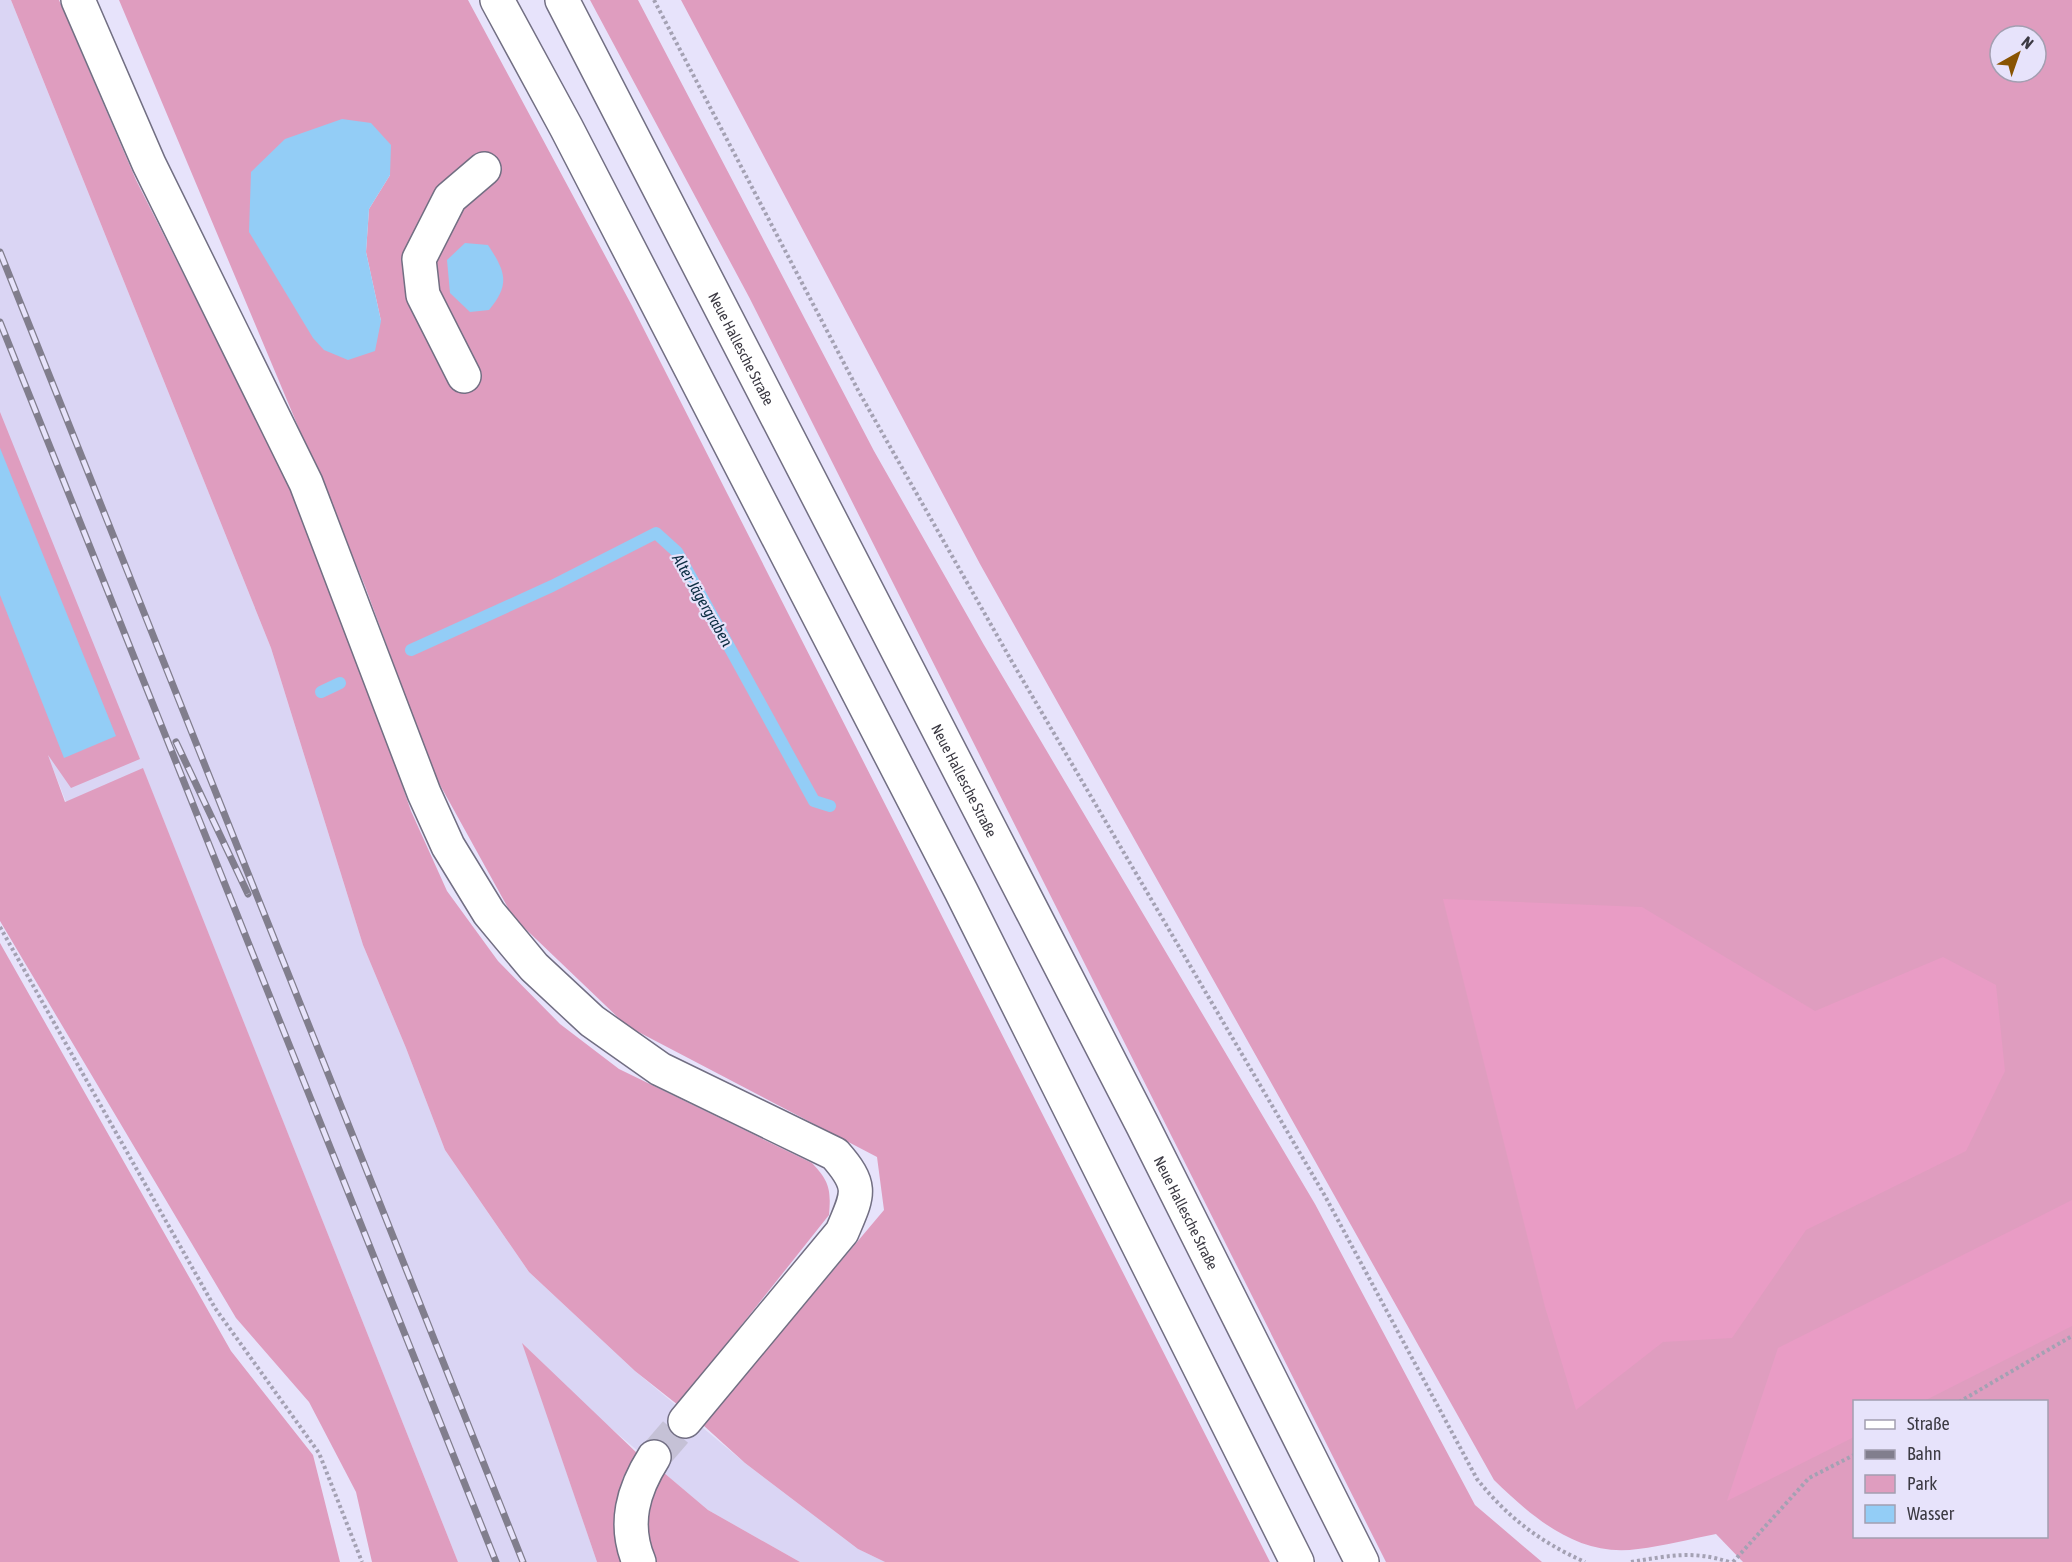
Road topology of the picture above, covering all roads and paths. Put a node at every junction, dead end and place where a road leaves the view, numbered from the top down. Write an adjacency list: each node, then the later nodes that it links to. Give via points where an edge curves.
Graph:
1 (78, 0): 10 (main road, via 149,165 306,483 424,793 448,846 489,913 534,967 592,1021 660,1069 835,1154 853,1175 856,1198 842,1232)
2 (497, 0): 15 (main road, via 955,880)
3 (562, 0): 16 (main road, Neue Hallesche Straße, via 1138,1115)
4 (654, 0): 17 (path, via 859,392 1325,1196 1477,1479 1498,1505 1532,1535)
5 (484, 169): 6 (main road, via 450,198 419,259 423,295)
6 (464, 376)
7 (0, 927): 13 (path, via 215,1308 319,1453)
8 (2072, 1336): 9 (path)
9 (1961, 1400)
10 (685, 1420)
11 (1853, 1456): 19 (path, via 1809,1478)
12 (654, 1457): 14 (main road, via 633,1499 630,1524)
13 (362, 1562)
14 (639, 1562)
15 (1297, 1562)
16 (1362, 1562)
17 (1585, 1562)
18 (1631, 1562): 19 (path, via 1682,1554 1705,1554)
19 (1731, 1562)

